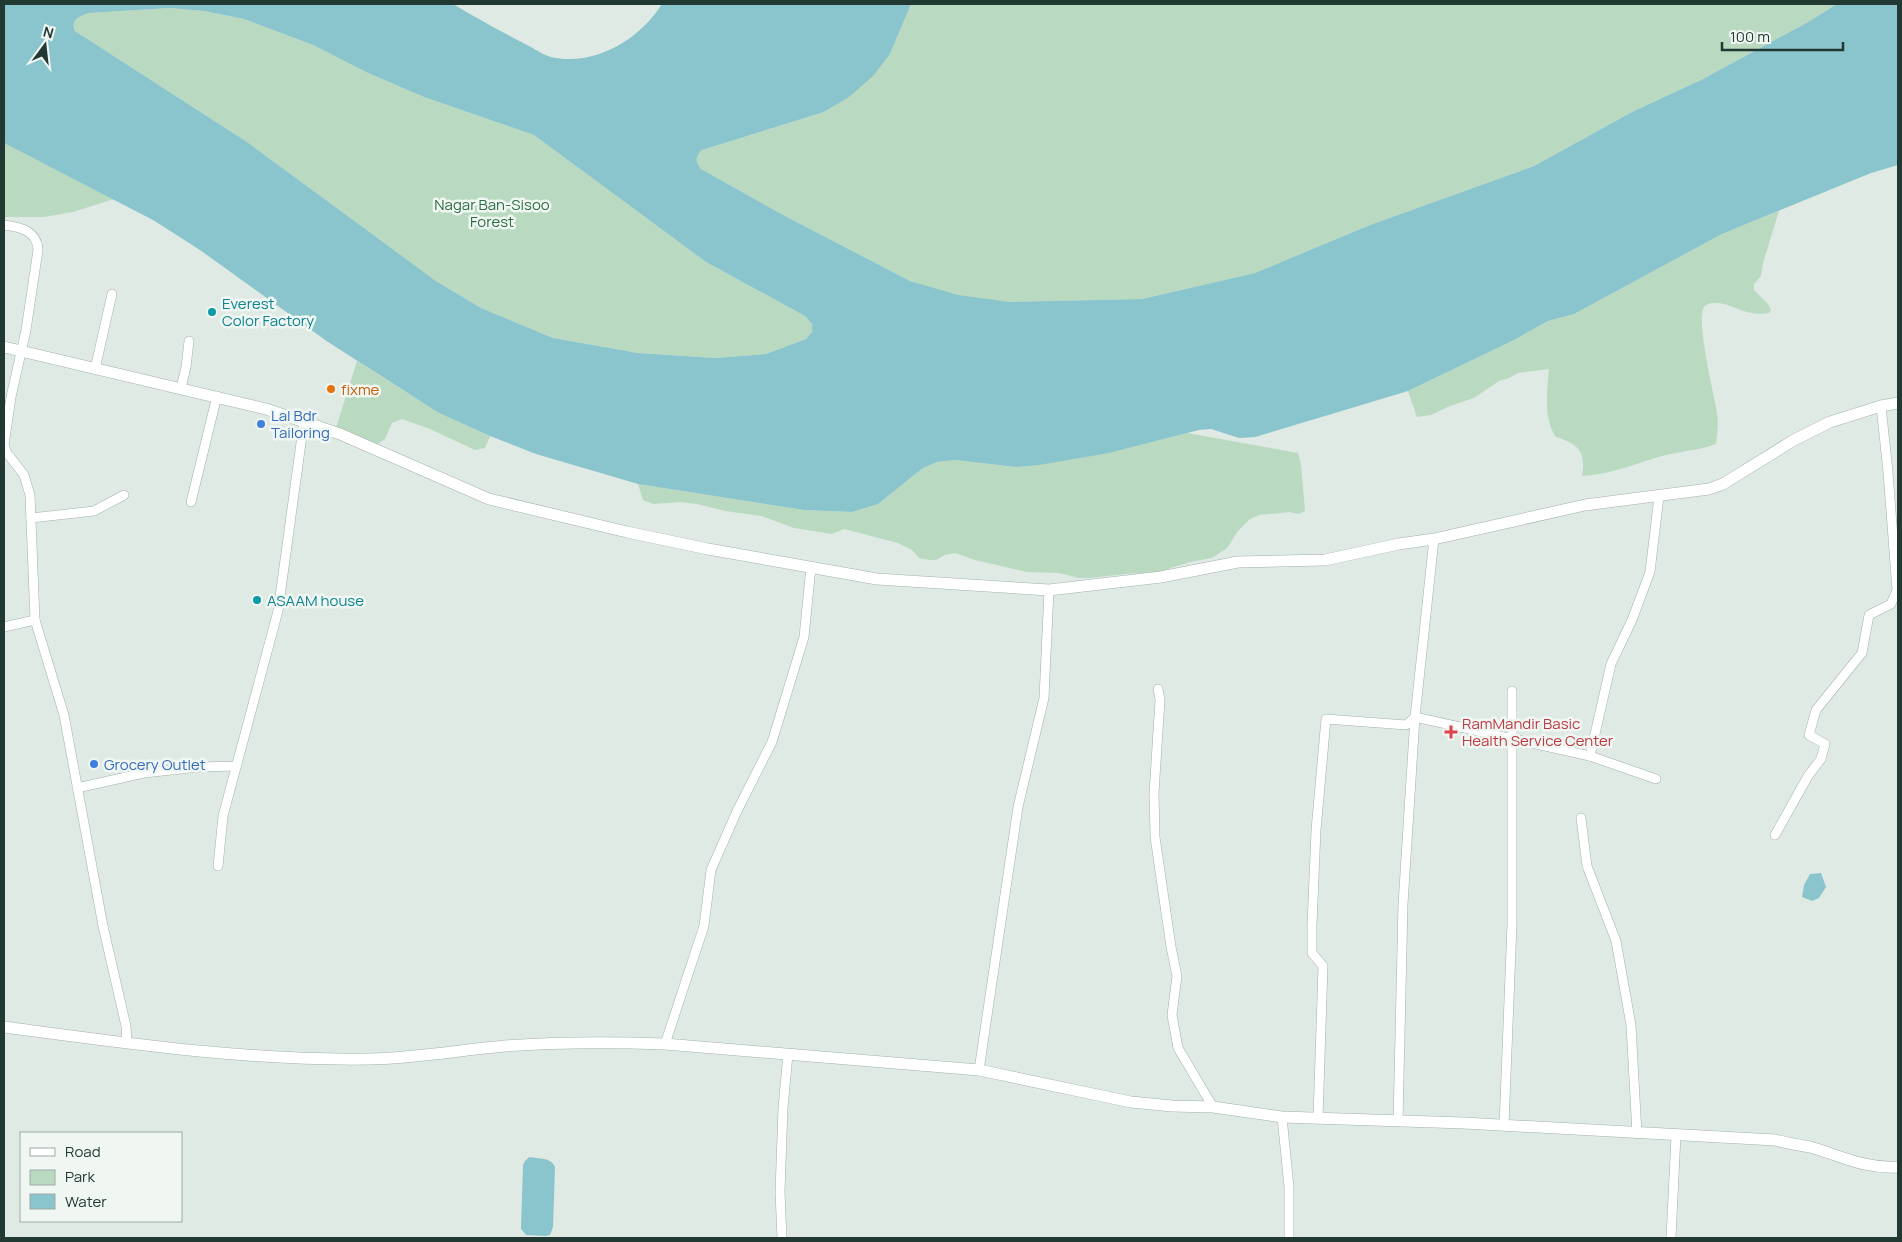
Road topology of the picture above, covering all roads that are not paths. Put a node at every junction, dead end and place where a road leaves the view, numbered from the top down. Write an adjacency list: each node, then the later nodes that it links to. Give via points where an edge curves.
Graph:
1 (4, 225): 5 (street, via 27,231 38,242 38,262)
2 (112, 294): 6 (street)
3 (189, 341): 7 (street)
4 (4, 347): 5 (street)
5 (21, 352): 6 (street); 15 (street, via 4,445 28,485)
6 (95, 369): 7 (street)
7 (181, 388): 8 (street)
8 (217, 396): 11 (street); 14 (street)
9 (1898, 404): 10 (street)
10 (1881, 406): 13 (street, via 1830,422 1800,436 1724,484); 30 (street, via 1897,590 1891,604 1869,615 1862,653 1816,710 1809,735 1825,744 1821,758)
11 (304, 421): 17 (street, via 489,499 627,532); 26 (street, via 278,611)
12 (124, 496): 15 (street, via 94,511)
13 (1659, 496): 16 (street, via 1585,505); 25 (street, via 1650,572 1611,664)
14 (191, 502)
15 (31, 518): 19 (street)
16 (1434, 539): 18 (street, via 1325,560 1238,562 1161,577); 23 (street)
17 (811, 567): 18 (street, via 877,579); 34 (street, via 804,637 772,742 737,810 712,870 704,926)
18 (1049, 590): 36 (street, via 1044,698 1018,807)
19 (35, 620): 20 (street); 28 (street, via 64,715)
20 (4, 627)
21 (1158, 689): 37 (street, via 1155,837 1177,976 1172,1016 1178,1048)
22 (1512, 691): 24 (street)
23 (1414, 717): 24 (street); 39 (street, via 1406,725 1326,719 1312,925 1312,953 1323,966); 40 (street, via 1403,904)
24 (1512, 739): 25 (street); 41 (street, via 1512,924)
25 (1590, 756): 27 (street)
26 (236, 766): 28 (street, via 144,773); 31 (street, via 223,816)
27 (1656, 780)
28 (78, 788): 33 (street)
29 (1581, 818): 42 (street, via 1587,866 1616,941 1630,1016)
30 (1775, 835)
31 (218, 866)
32 (4, 1027): 33 (street)
33 (127, 1043): 34 (street, via 241,1054 371,1059 530,1045)
34 (664, 1044): 35 (street)
35 (788, 1054): 36 (street); 45 (street, via 780,1192)
36 (979, 1070): 37 (street, via 1131,1102)
37 (1213, 1107): 38 (street)
38 (1282, 1117): 39 (street); 46 (street, via 1289,1187)
39 (1318, 1118): 40 (street)
40 (1398, 1121): 41 (street)
41 (1504, 1126): 42 (street)
42 (1637, 1134): 43 (street)
43 (1676, 1136): 44 (street, via 1775,1140 1880,1168); 47 (street)
44 (1898, 1167)
45 (782, 1238)
46 (1289, 1238)
47 (1671, 1238)

